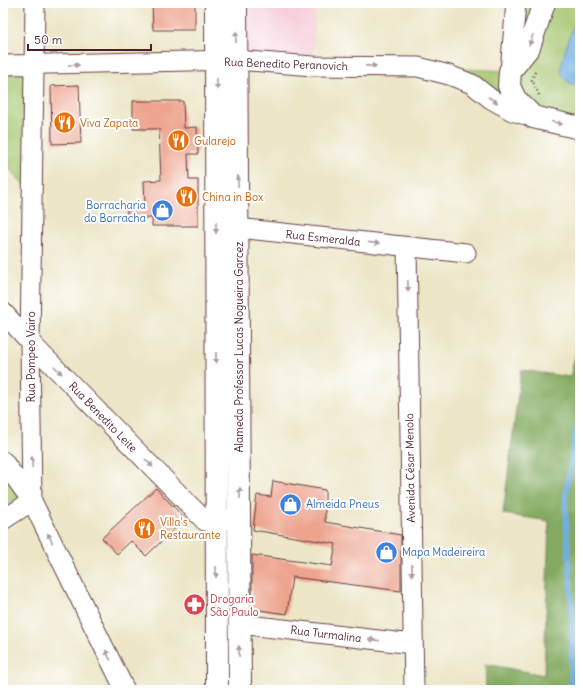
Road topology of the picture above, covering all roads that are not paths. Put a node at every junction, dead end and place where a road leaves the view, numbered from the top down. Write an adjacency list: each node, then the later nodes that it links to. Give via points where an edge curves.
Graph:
1 (35, 3): 8 (street, Rua Pompeo Vairo)
2 (216, 3): 6 (main road, Alameda Professor Lucas Nogueira Garcez)
3 (236, 3): 6 (main road, Alameda Professor Lucas Nogueira Garcez, one-way to 3)
4 (516, 3): 9 (street)
5 (544, 3): 9 (main road, one-way to 9, via 529,47)
6 (226, 61): 8 (street, Rua Benedito Peranovich, one-way to 6); 10 (street, Rua Benedito Peranovich, one-way to 10, via 313,66 418,67 472,84 512,111); 12 (main road, Alameda Professor Lucas Nogueira Garcez, one-way to 6); 21 (main road, Alameda Professor Lucas Nogueira Garcez, one-way to 21)
7 (3, 65): 8 (street, Rua Benedito Peranovich)
8 (35, 66): 16 (street, Rua Pompeo Vairo)
9 (510, 71): 10 (main road, via 509,86 515,99)
10 (539, 108): 11 (main road, one-way to 11)
11 (580, 128)
12 (238, 228): 13 (street, Rua Esmeralda, one-way to 13); 19 (main road, Alameda Professor Lucas Nogueira Garcez, one-way to 12)
13 (407, 247): 14 (street, Rua Esmeralda); 23 (street, Avenida César Menolo, one-way to 23)
14 (466, 253)
15 (3, 312): 16 (street, Rua Benedito Leite)
16 (30, 342): 18 (street, Rua Pompeo Vairo, one-way to 16); 21 (street, Rua Benedito Leite, one-way to 21)
17 (3, 461): 18 (street)
18 (32, 502): 20 (street); 24 (street, Rua Pompeo Vairo, one-way to 18)
19 (240, 519): 21 (street); 22 (main road, Alameda Professor Lucas Nogueira Garcez)
20 (3, 520)
21 (210, 520): 25 (main road, Alameda Professor Lucas Nogueira Garcez, one-way to 25, via 216,540)
22 (239, 624): 23 (street, Rua Turmalina, one-way to 22); 26 (main road, Alameda Professor Lucas Nogueira Garcez, one-way to 22)
23 (413, 644): 27 (street, Avenida César Menolo)
24 (125, 690)
25 (216, 690)
26 (240, 690)
27 (414, 690)

